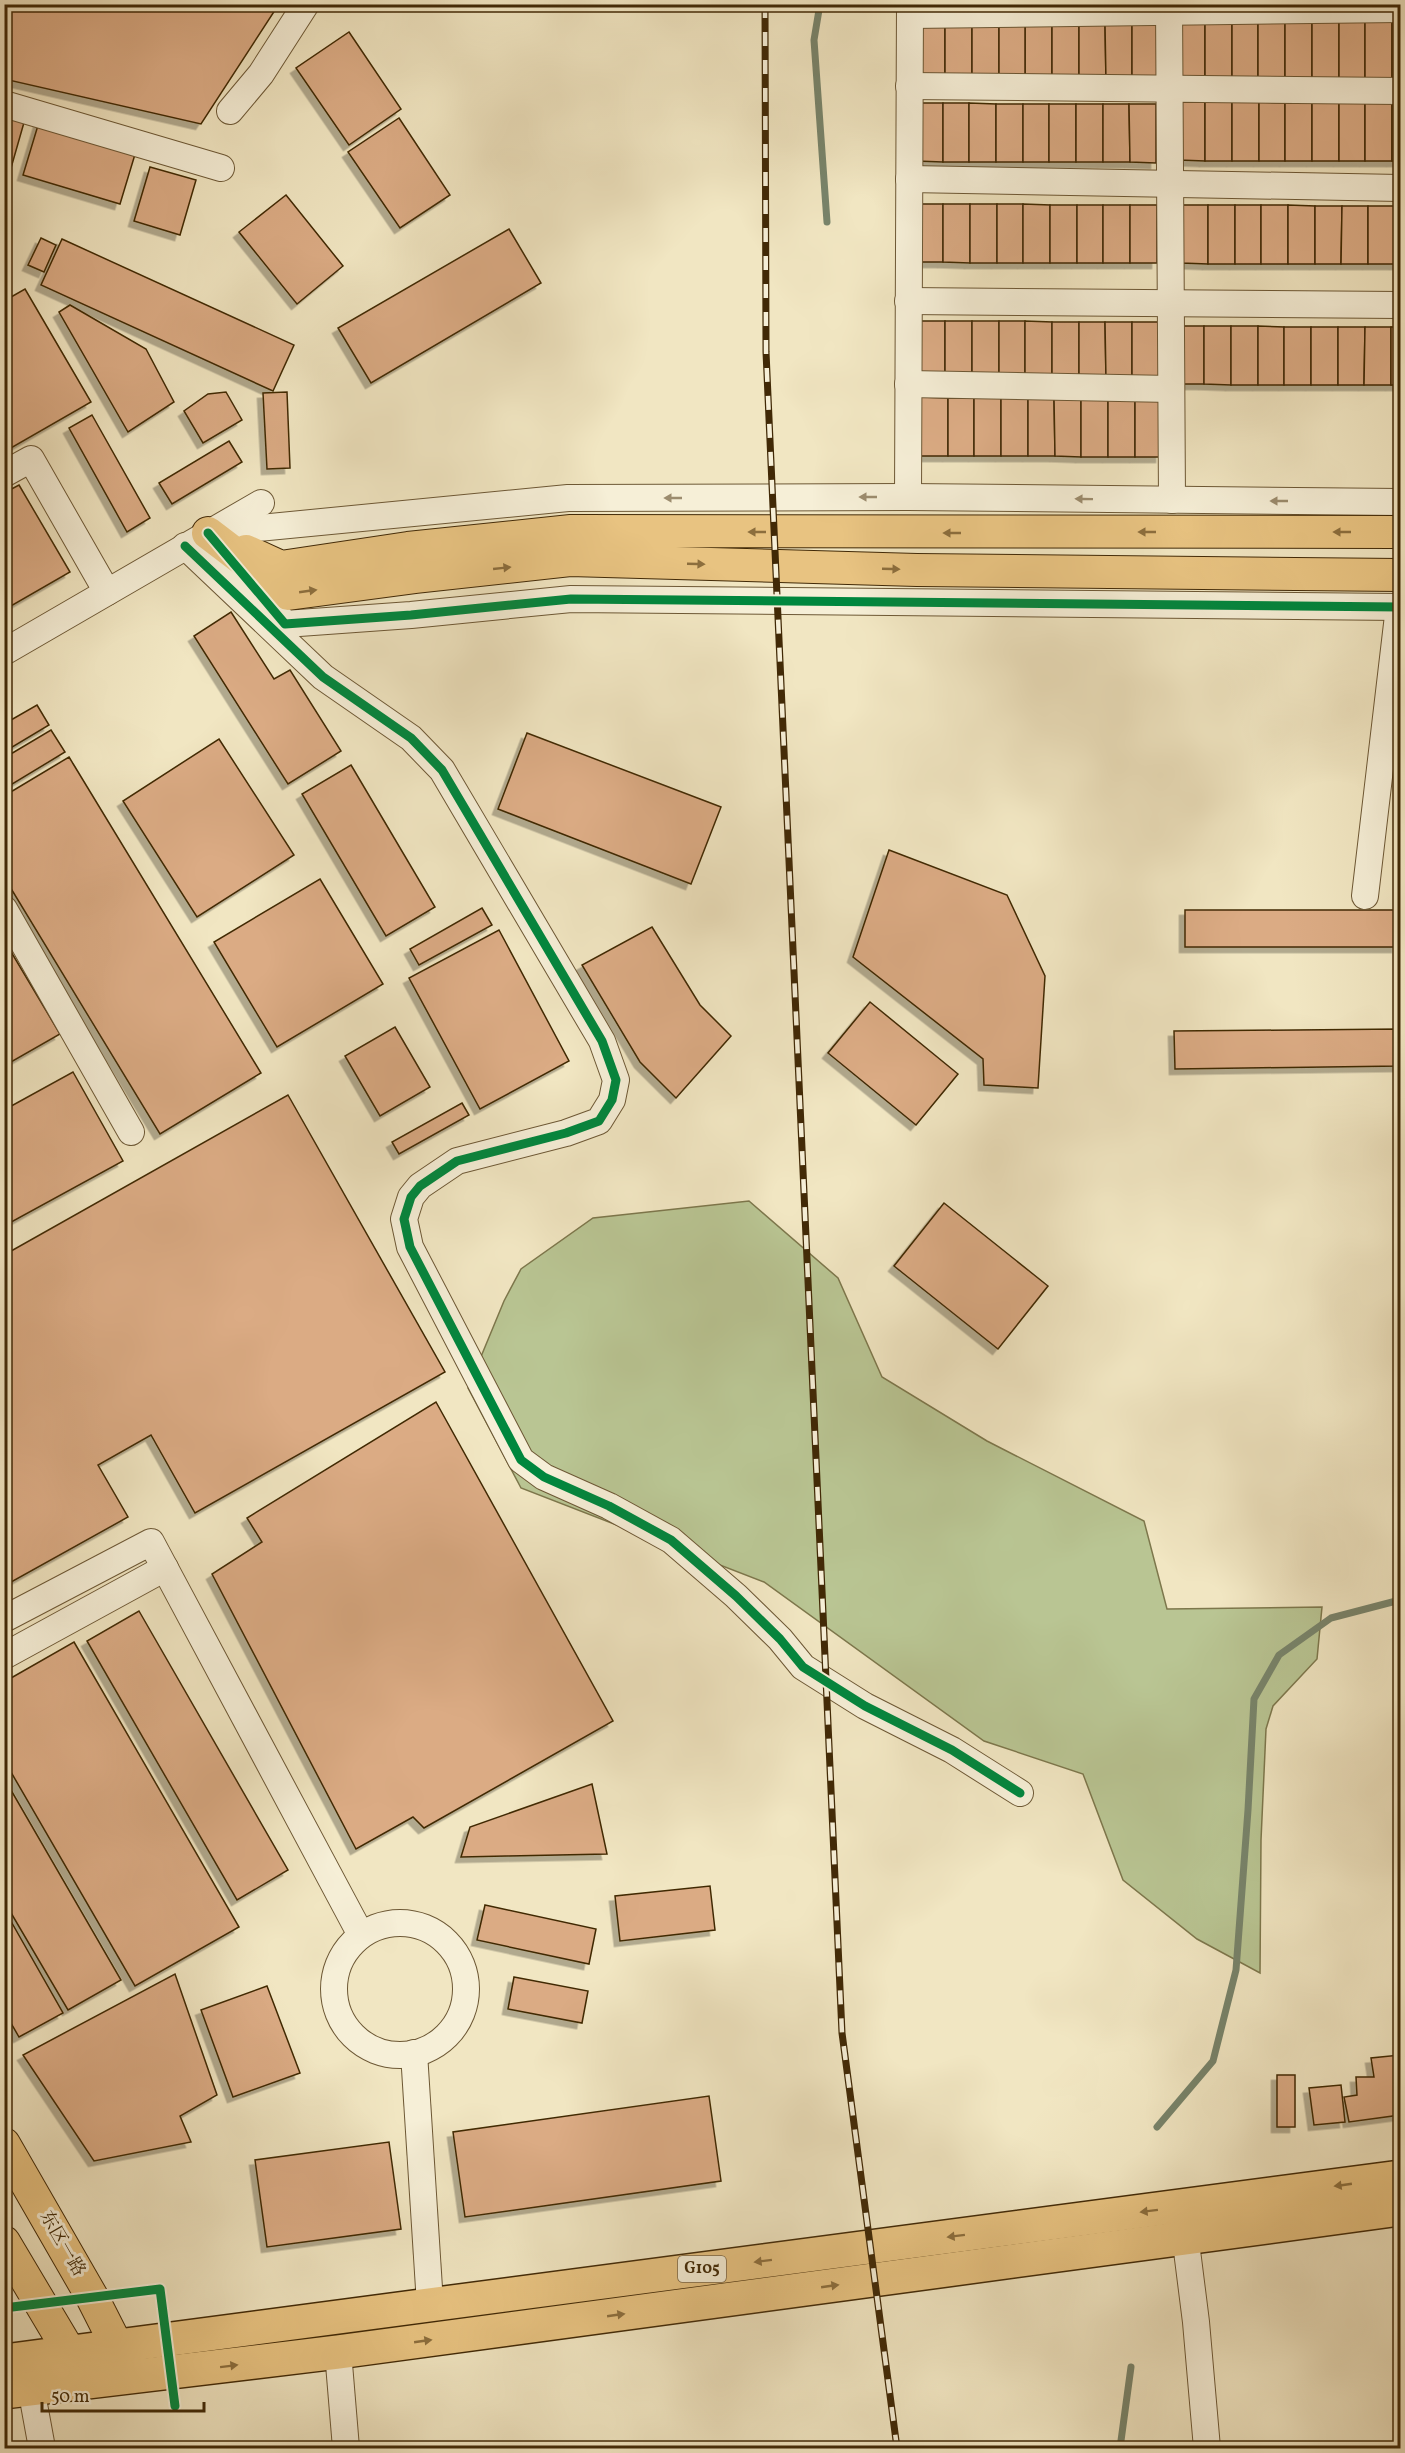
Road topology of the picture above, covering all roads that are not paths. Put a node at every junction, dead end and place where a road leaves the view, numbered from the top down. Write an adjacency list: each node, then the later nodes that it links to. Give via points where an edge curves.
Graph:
1 (306, 4): 9 (street, via 261,74)
2 (1169, 8): 3 (street); 4 (street); 6 (street)
3 (1401, 9)
4 (910, 10): 5 (street)
5 (909, 86): 6 (street); 11 (street)
6 (1169, 89): 7 (street); 12 (street)
7 (1401, 91)
8 (4, 104): 10 (street)
9 (230, 111)
10 (221, 168)
11 (909, 179): 12 (street); 14 (street)
12 (1170, 184): 13 (street); 15 (street)
13 (1401, 188)
14 (908, 302): 15 (street); 17 (street)
15 (1170, 303): 16 (street); 18 (street)
16 (1401, 305)
17 (908, 384): 18 (street); 20 (street)
18 (1171, 389): 21 (street)
19 (4, 474): 27 (street, via 31,459)
20 (908, 497): 21 (street, one-way to 20); 25 (street, one-way to 25, via 568,498)
21 (1172, 501): 22 (street, one-way to 21)
22 (1401, 502)
23 (261, 503): 25 (street)
24 (1401, 532): 25 (main road, one-way to 25, via 571,531 408,548 281,567)
25 (196, 540): 26 (main road, one-way to 26, via 288,594 570,560 916,570); 27 (street); 28 (street, via 285,624 571,598); 36 (street, via 323,677 411,738 442,770 602,1041 616,1080 612,1100 599,1121 457,1161 420,1186 411,1197 404,1220 410,1247 521,1460 544,1477 671,1540 736,1596 803,1667 865,1706 952,1750)
26 (1401, 575)
27 (107, 592): 29 (street)
28 (1400, 608): 30 (street)
29 (4, 652)
30 (1365, 896)
31 (4, 909): 32 (street)
32 (131, 1132)
33 (165, 1569): 34 (street, via 151,1542); 35 (street); 37 (street)
34 (4, 1619)
35 (4, 1656)
36 (1020, 1793)
37 (361, 1935): 38 (street, via 346,1950 336,1969 333,1990 337,2011 347,2030 362,2044 382,2053); 38 (street, via 380,1926 402,1923 424,1928 443,1940 457,1957 465,1978 465,2001 458,2022 444,2039)
38 (414, 2053): 45 (street)
39 (4, 2144): 46 (main road, 东区一路)
40 (1401, 2177): 41 (highway, G105, one-way to 41)
41 (1181, 2207): 43 (street); 45 (highway, G105, one-way to 45)
42 (1401, 2209): 43 (highway, G105)
43 (1186, 2239): 48 (highway, G105, one-way to 43); 55 (street)
44 (4, 2242): 47 (main road)
45 (430, 2304): 46 (highway, G105)
46 (117, 2346): 47 (highway, G105); 50 (main road, 东区一路)
47 (68, 2352): 49 (highway, G105); 51 (main road)
48 (338, 2352): 50 (highway, G105, one-way to 48); 54 (street)
49 (4, 2361)
50 (132, 2377): 51 (highway, G105)
51 (87, 2382): 52 (highway, G105)
52 (18, 2390): 53 (street)
53 (42, 2448)
54 (346, 2448)
55 (1207, 2448)

